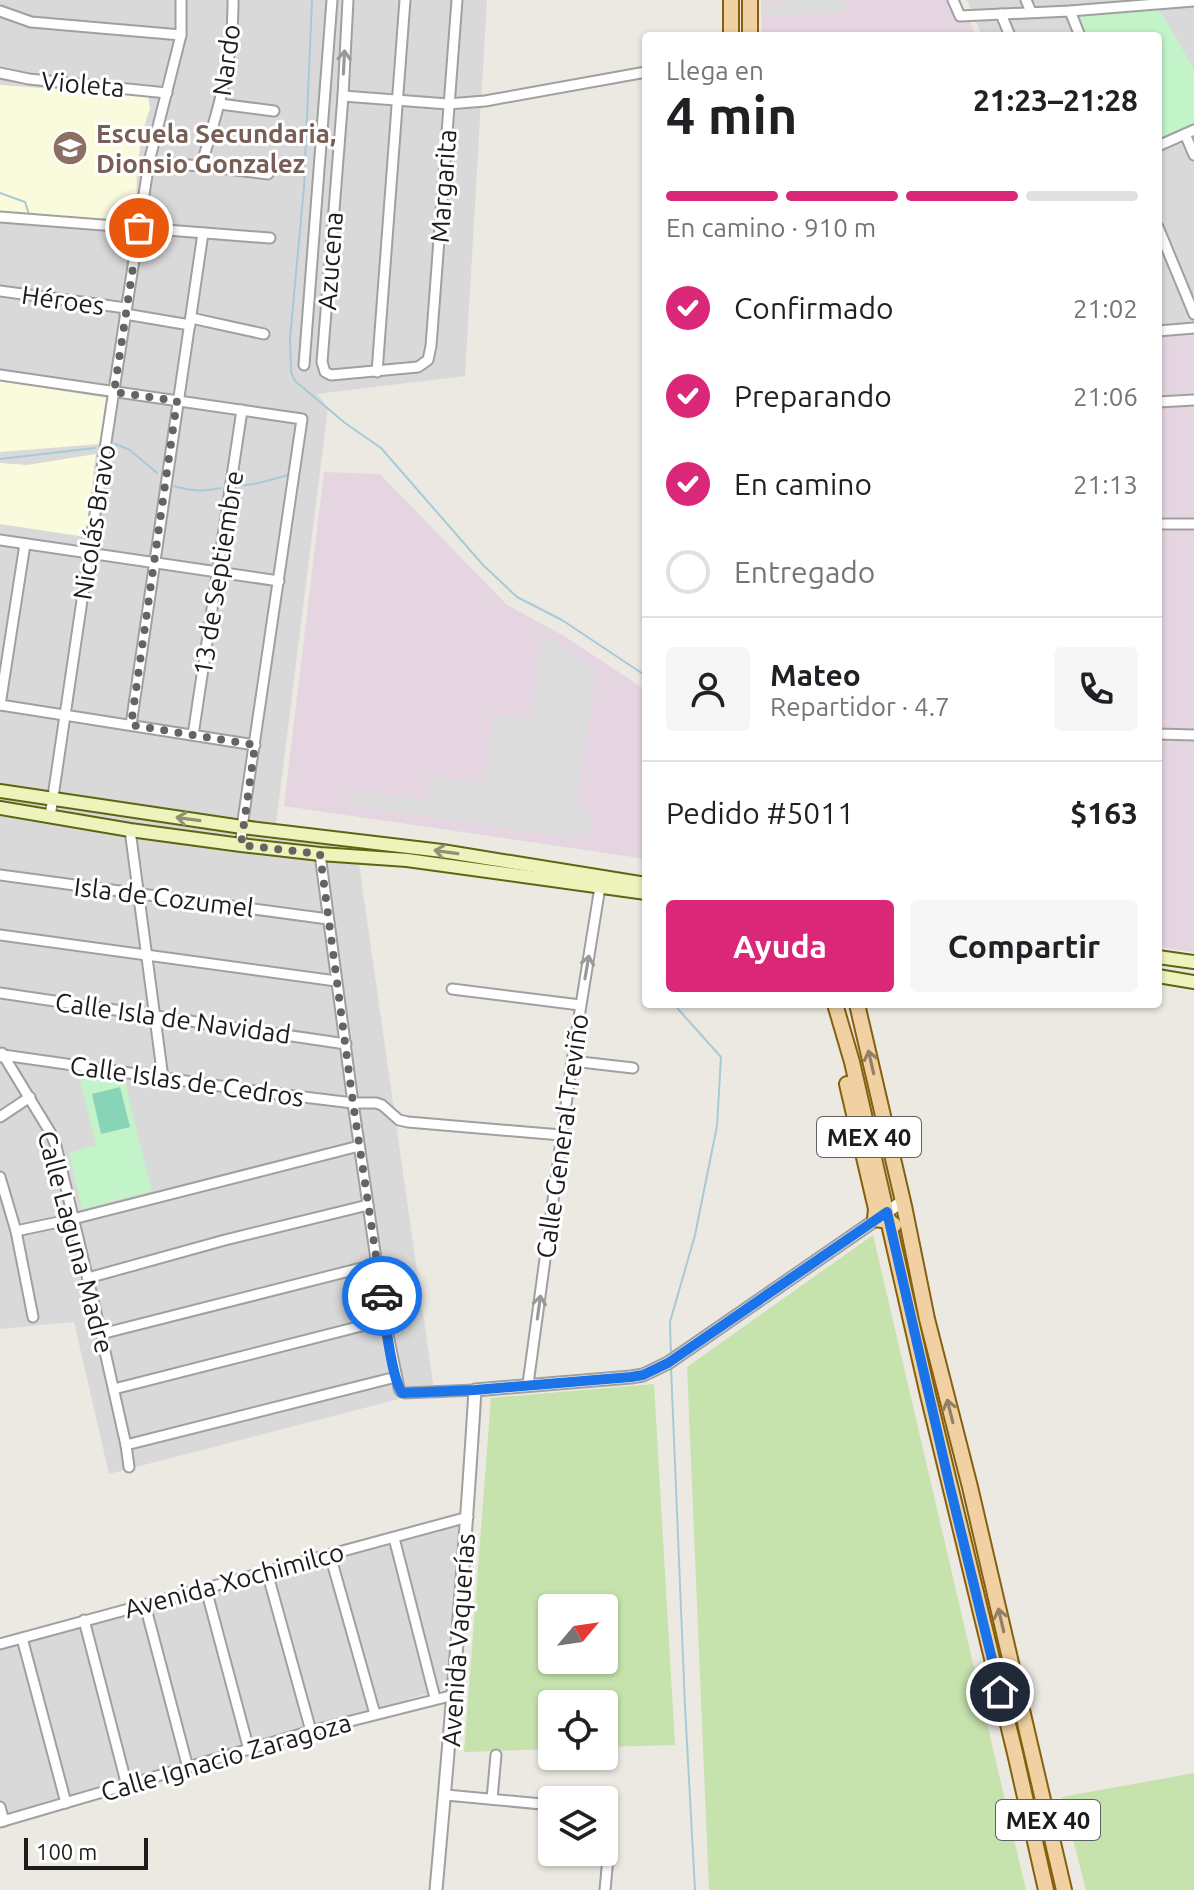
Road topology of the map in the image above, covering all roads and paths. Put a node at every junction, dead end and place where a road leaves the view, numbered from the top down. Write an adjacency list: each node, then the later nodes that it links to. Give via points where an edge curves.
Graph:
1 (181, 0): 24 (street, Nicolás Bravo)
2 (233, 0): 30 (street, Nardo)
3 (332, 0): 18 (street)
4 (348, 0): 19 (street, Azucena)
5 (405, 0): 29 (street)
6 (457, 0): 31 (street, Margarita)
7 (731, 0): 20 (main road)
8 (750, 0): 21 (main road)
9 (953, 0): 17 (street, via 960,16)
10 (1026, 0): 16 (street)
11 (1194, 1): 12 (street)
12 (1169, 2): 13 (street)
13 (1096, 4): 15 (street)
14 (0, 11): 24 (street, via 31,22)
15 (1070, 11): 16 (street); 23 (street)
16 (1031, 12): 17 (street)
17 (1001, 14): 22 (street)
18 (331, 18): 19 (street); 50 (street)
19 (347, 19): 28 (street, Azucena, one-way to 19)
20 (731, 32)
21 (750, 32)
22 (1008, 32)
23 (1078, 32)
24 (181, 35): 27 (street, Nicolás Bravo)
25 (0, 73): 27 (street, Violeta)
26 (642, 73): 31 (street)
27 (167, 93): 36 (street, Nicolás Bravo)
28 (343, 96): 29 (street); 52 (street, Azucena)
29 (397, 101): 31 (street); 55 (street)
30 (220, 104): 32 (street); 37 (street, Nardo)
31 (448, 104): 54 (street, Margarita, via 431,346 428,360)
32 (274, 111)
33 (1189, 132): 34 (street); 35 (street)
34 (1162, 144)
35 (1194, 155)
36 (149, 162): 37 (street); 40 (street, Nicolás Bravo)
37 (201, 166): 38 (street)
38 (268, 174)
39 (0, 217): 40 (street)
40 (139, 228): 41 (street); 45 (street, Nicolás Bravo)
41 (203, 233): 43 (street); 47 (street)
42 (1162, 237): 46 (street)
43 (270, 238)
44 (0, 291): 45 (street, Héroes)
45 (126, 311): 47 (street, Héroes); 57 (street, Nicolás Bravo)
46 (1194, 314)
47 (191, 321): 51 (street, Héroes); 59 (street)
48 (1194, 328): 49 (street)
49 (1162, 331)
50 (308, 333): 52 (street); 53 (street)
51 (264, 334)
52 (324, 335): 55 (street, Azucena, via 322,362 327,374)
53 (304, 365)
54 (418, 367): 55 (street, Azucena)
55 (377, 372)
56 (0, 375): 57 (street)
57 (114, 392): 59 (street); 66 (street, Nicolás Bravo)
58 (1194, 400): 60 (street)
59 (177, 401): 61 (street); 67 (street)
60 (1162, 402)
61 (242, 410): 68 (street, 13 de Septiembre); 69 (street, via 302,419)
62 (1162, 524): 63 (street)
63 (1194, 524)
64 (0, 540): 65 (street)
65 (25, 544): 66 (street); 70 (street)
66 (89, 553): 67 (street); 71 (street, Nicolás Bravo)
67 (154, 563): 68 (street); 72 (street)
68 (218, 572): 69 (street); 74 (street, 13 de Septiembre)
69 (279, 581): 76 (street)
70 (0, 705): 71 (street)
71 (65, 715): 72 (street); 78 (street, Nicolás Bravo)
72 (131, 725): 74 (street)
73 (1162, 734): 75 (street)
74 (193, 735): 76 (street)
75 (1194, 735)
76 (255, 745): 81 (street)
77 (0, 791): 78 (main road)
78 (52, 799): 80 (street, Nicolás Bravo); 81 (main road, one-way to 78)
79 (0, 808): 80 (main road)
80 (50, 817): 82 (main road)
81 (242, 827): 83 (street); 86 (main road, one-way to 81, via 442,851)
82 (130, 830): 83 (main road); 89 (street)
83 (241, 845): 84 (main road)
84 (320, 854): 87 (main road, via 407,860); 90 (street)
85 (0, 875): 89 (street, Isla de Cozumel)
86 (642, 883)
87 (600, 887): 88 (main road); 100 (street, Calle General Treviño, one-way to 87)
88 (642, 892)
89 (140, 895): 90 (street, Isla de Cozumel); 92 (street)
90 (328, 919): 96 (street)
91 (0, 935): 92 (street)
92 (147, 954): 96 (street); 103 (street)
93 (1162, 958): 94 (main road)
94 (1194, 962)
95 (1162, 977): 97 (main road)
96 (336, 981): 104 (street)
97 (1194, 982)
98 (452, 989): 100 (street)
99 (0, 993): 103 (street, Calle Isla de Navidad)
100 (580, 1005): 106 (street, Calle General Treviño)
101 (836, 1008): 117 (main road, via 852,1062 846,1071 848,1086 876,1209)
102 (858, 1008): 115 (main road, MEX 40, one-way to 102)
103 (154, 1016): 104 (street, Calle Isla de Navidad); 108 (street)
104 (346, 1044): 110 (street)
105 (1, 1054): 108 (street, Calle Islas de Cedros); 109 (street, Calle Laguna Madre)
106 (572, 1061): 107 (street); 112 (street, Calle General Treviño)
107 (633, 1068)
108 (163, 1078): 110 (street, Calle Islas de Cedros)
109 (30, 1097): 111 (street); 118 (street, Calle Laguna Madre, via 56,1146)
110 (353, 1103): 112 (street, Calle Islas de Cedros, via 382,1105 408,1122); 113 (street)
111 (0, 1117)
112 (561, 1135): 127 (street, Calle General Treviño, one-way to 112)
113 (359, 1146): 116 (street); 118 (street)
114 (0, 1177): 119 (street)
115 (903, 1201): 117 (street); 123 (main road, MEX 40)
116 (368, 1205): 120 (street); 121 (street)
117 (884, 1217): 123 (main road, via 898,1233 918,1307); 127 (street, via 652,1371); 156 (main road, MEX 40)
118 (73, 1219): 119 (street); 121 (street, Calle Laguna Madre)
119 (16, 1231): 122 (street)
120 (377, 1264): 124 (street); 125 (street)
121 (88, 1278): 125 (street, Calle Laguna Madre)
122 (33, 1317)
123 (927, 1319): 159 (main road, MEX 40, one-way to 123)
124 (385, 1320): 126 (street); 128 (street)
125 (101, 1334): 128 (street, Calle Laguna Madre)
126 (396, 1377): 129 (street, via 402,1393); 130 (street)
127 (528, 1384): 129 (street)
128 (114, 1389): 130 (street, Calle Laguna Madre)
129 (475, 1390): 132 (street, Avenida Vaquerías)
130 (126, 1445): 131 (street, Calle Laguna Madre)
131 (129, 1467)
132 (468, 1517): 133 (street, Avenida Xochimilco); 141 (street, Avenida Vaquerías)
133 (394, 1538): 134 (street, Avenida Xochimilco); 142 (street)
134 (330, 1555): 135 (street, Avenida Xochimilco); 143 (street)
135 (267, 1572): 136 (street, Avenida Xochimilco); 144 (street)
136 (206, 1589): 137 (street, Avenida Xochimilco); 145 (street)
137 (145, 1605): 138 (street, Avenida Xochimilco); 147 (street)
138 (84, 1620): 139 (street, Avenida Xochimilco); 148 (street)
139 (22, 1638): 140 (street, Avenida Xochimilco); 151 (street)
140 (0, 1644)
141 (454, 1695): 142 (street, Calle Ignacio Zaragoza); 149 (street, Avenida Vaquerías)
142 (435, 1698): 143 (street, Calle Ignacio Zaragoza)
143 (375, 1714): 144 (street, Calle Ignacio Zaragoza)
144 (311, 1731): 145 (street, Calle Ignacio Zaragoza)
145 (249, 1750): 147 (street, Calle Ignacio Zaragoza)
146 (496, 1755): 150 (street)
147 (188, 1768): 148 (street, Calle Ignacio Zaragoza)
148 (127, 1786): 151 (street, Calle Ignacio Zaragoza)
149 (446, 1795): 150 (street); 157 (street, Avenida Vaquerías)
150 (492, 1799): 152 (street)
151 (66, 1803): 154 (street, Calle Ignacio Zaragoza)
152 (538, 1804)
153 (0, 1807): 154 (street)
154 (2, 1822)
155 (607, 1866): 158 (street)
156 (1047, 1886)
157 (436, 1890)
158 (605, 1890)
159 (1064, 1890)

